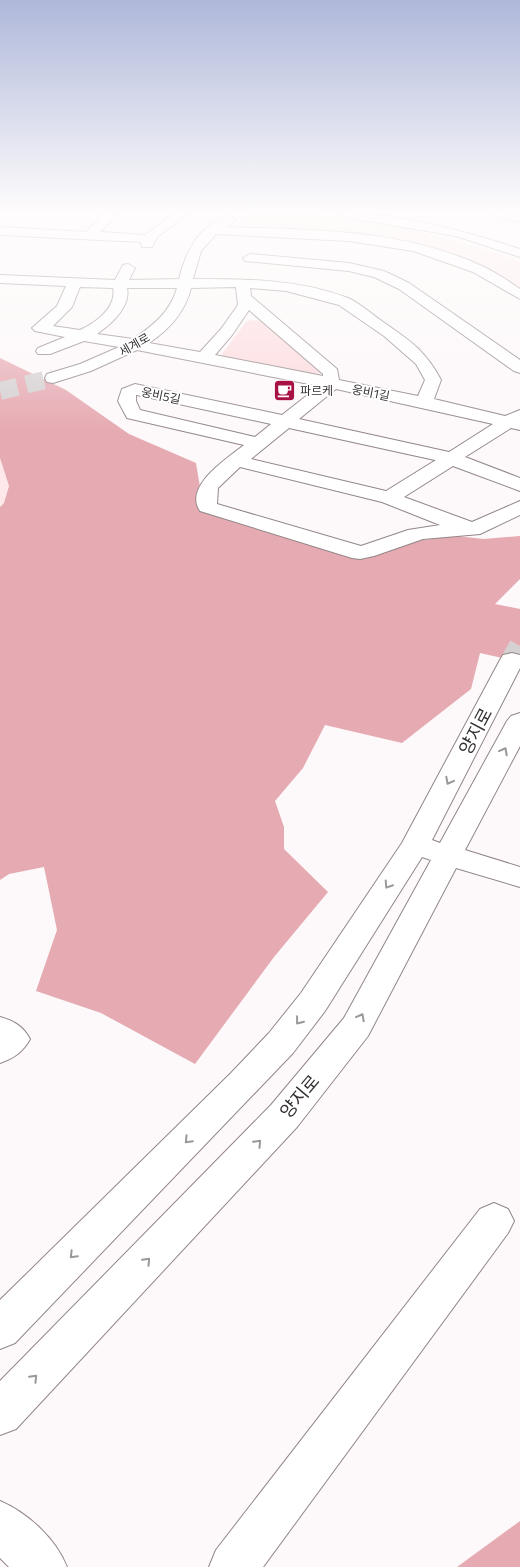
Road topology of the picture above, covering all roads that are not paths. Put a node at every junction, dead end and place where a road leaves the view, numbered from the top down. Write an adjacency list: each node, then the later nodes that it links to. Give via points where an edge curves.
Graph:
1 (74, 286): 12 (street, 웅비1길, via 61,313 40,328)
2 (120, 286): 12 (street, via 122,295 116,309)
3 (185, 286): 13 (street, 세계로, via 170,318)
4 (215, 286): 8 (street)
5 (244, 286): 8 (street)
6 (404, 286): 16 (street)
7 (506, 286): 9 (street)
8 (243, 290): 10 (street); 11 (street, via 245,305); 19 (street, via 286,287 344,302 423,361 433,380)
9 (520, 295)
10 (271, 321): 11 (street, via 246,318); 18 (street, via 331,373)
11 (232, 323): 15 (street)
12 (81, 336): 13 (street, 웅비1길); 14 (street)
13 (132, 346): 15 (street, 웅비1길); 17 (street, 세계로, via 86,368)
14 (44, 351)
15 (203, 358): 18 (street, 웅비1길)
16 (520, 368)
17 (53, 378)
18 (331, 385): 19 (street, 웅비1길); 21 (street)
19 (424, 402): 20 (street, 웅비1길)
20 (517, 420): 23 (street)
21 (285, 421): 22 (street); 22 (street, 웅비5길, via 135,390 128,393 127,400 133,414); 23 (street, 웅비5길)
22 (258, 443): 24 (street)
23 (452, 458): 25 (street, 웅비5길); 26 (street)
24 (237, 461): 26 (street); 28 (street, via 208,487 207,507 360,553 439,530)
25 (520, 486)
26 (389, 498): 28 (street)
27 (520, 507): 28 (street)
28 (473, 530)
29 (512, 660): 31 (street, 양지로, one-way to 31)
30 (520, 721): 31 (street, 양지로, one-way to 30)
31 (431, 850): 32 (street); 36 (street, 양지로, one-way to 36, via 281,1043); 37 (street, 양지로, one-way to 31, via 284,1116 356,1027)
32 (520, 877)
33 (0, 1030): 34 (street, via 13,1039)
34 (0, 1049)
35 (494, 1221): 40 (street)
36 (0, 1330)
37 (0, 1413)
38 (0, 1525): 39 (street)
39 (43, 1567)
40 (233, 1567)

